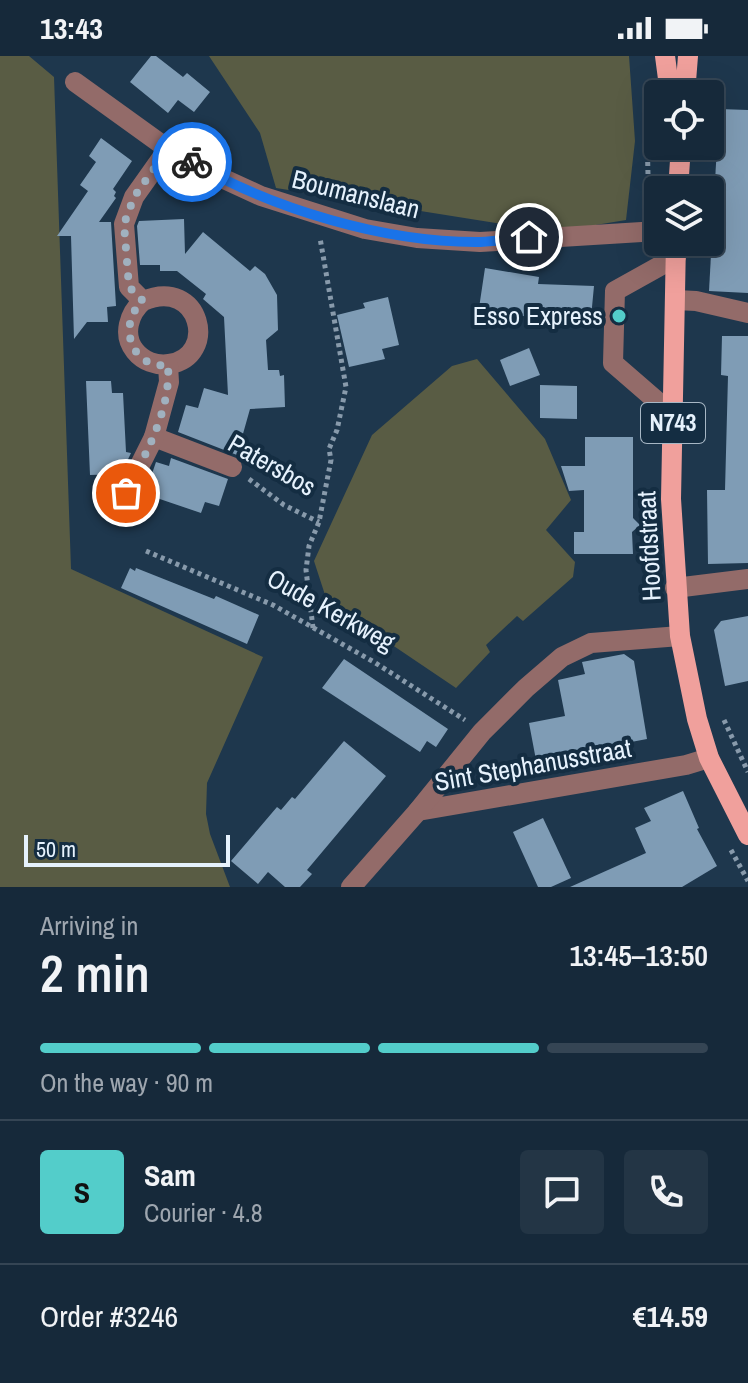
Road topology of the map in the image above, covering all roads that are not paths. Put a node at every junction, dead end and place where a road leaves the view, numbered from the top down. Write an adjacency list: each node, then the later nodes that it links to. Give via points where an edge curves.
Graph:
1 (665, 56): 3 (main road)
2 (688, 56): 4 (main road)
3 (668, 80)
4 (686, 80)
5 (75, 82): 6 (street, Boumanslaan)
6 (168, 149): 7 (street, Boumanslaan, via 261,196 391,233 464,241); 11 (street, via 134,197 124,224 129,287)
7 (644, 232)
8 (666, 256): 14 (street, via 615,291 613,363)
9 (676, 256): 10 (main road, Hoofdstraat / N743)
10 (676, 300): 12 (street); 14 (main road, Hoofdstraat / N743)
11 (143, 301): 13 (street, via 129,321 129,340 148,362); 13 (street, via 166,295 186,303 195,315 199,326 194,349)
12 (748, 313)
13 (168, 365): 15 (street, via 169,382)
14 (673, 415): 19 (main road, Hoofdstraat / N743)
15 (154, 437): 16 (street, Patersbos); 17 (street)
16 (232, 467)
17 (126, 493)
18 (748, 579): 19 (street)
19 (675, 588): 20 (main road, Hoofdstraat / N743)
20 (680, 636): 21 (main road, Hoofdstraat / N743); 22 (street, via 575,649 482,732)
21 (709, 758): 22 (street, Sint Stephanusstraat); 23 (main road, Hoofdstraat / N743)
22 (418, 811): 24 (street, Sint Stephanusstraat)
23 (748, 835)
24 (351, 887)

